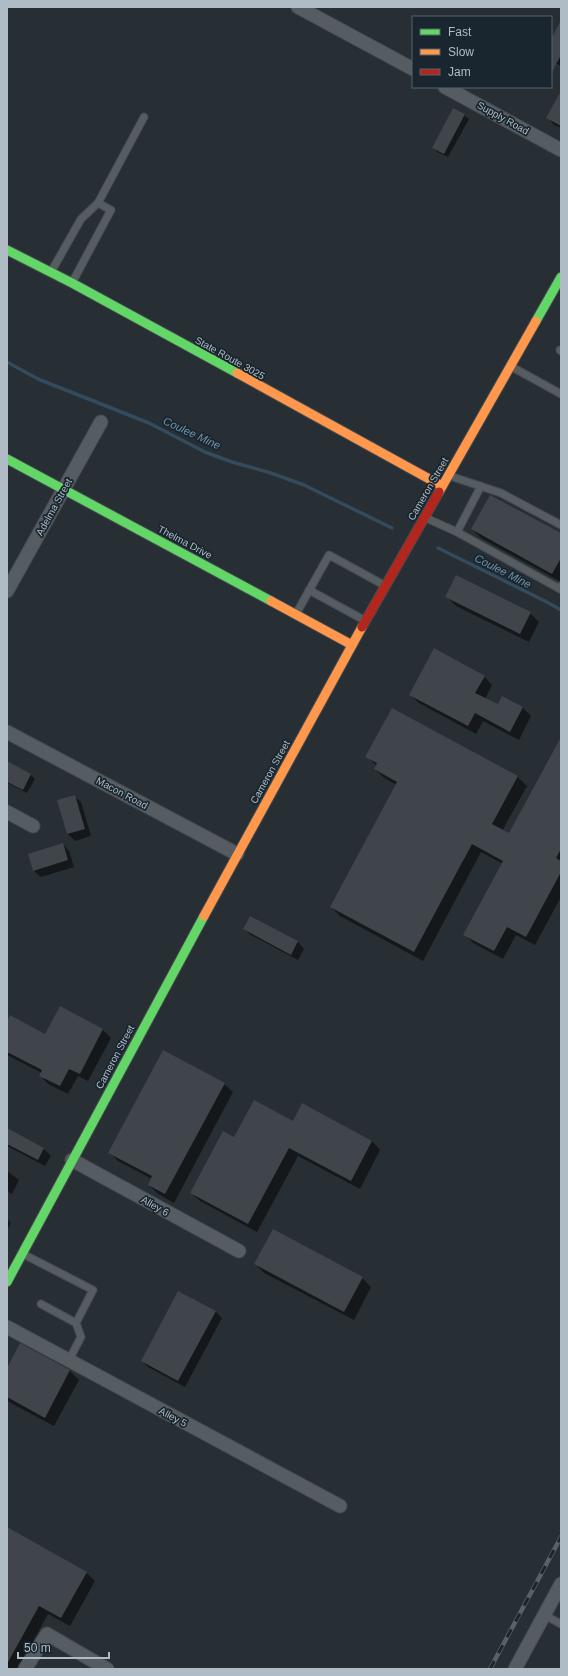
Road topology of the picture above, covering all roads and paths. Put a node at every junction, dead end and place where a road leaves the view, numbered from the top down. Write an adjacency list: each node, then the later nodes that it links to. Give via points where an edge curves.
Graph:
1 (298, 7): 2 (street)
2 (412, 69)
3 (447, 88): 5 (street, Supply Road)
4 (144, 117): 6 (lane)
5 (561, 150)
6 (98, 203): 8 (lane, via 80,219); 10 (lane, via 111,210)
7 (7, 250): 8 (main road, State Route 3025)
8 (51, 272): 10 (main road, State Route 3025)
9 (561, 277): 11 (main road, Cameron Street)
10 (72, 283): 16 (main road, State Route 3025)
11 (510, 366): 12 (lane); 15 (main road, Cameron Street)
12 (561, 394)
13 (101, 422): 18 (street, Adelma Street)
14 (7, 459): 18 (main road, Thelma Drive)
15 (448, 476): 16 (main road, Cameron Street); 17 (lane)
16 (442, 486): 19 (main road, Cameron Street)
17 (481, 486): 20 (lane, via 501,493); 21 (lane)
18 (64, 490): 25 (street, Adelma Street); 26 (main road, Thelma Drive)
19 (425, 517): 21 (lane); 22 (main road, Cameron Street)
20 (561, 525)
21 (457, 532): 23 (lane, via 560,588)
22 (386, 586): 24 (lane, via 329,555); 27 (main road, Cameron Street)
23 (561, 586)
24 (309, 590): 26 (lane); 27 (lane)
25 (7, 591)
26 (296, 615): 28 (main road, Thelma Drive)
27 (366, 621): 28 (main road, Cameron Street)
28 (352, 645): 32 (main road, Cameron Street)
29 (7, 732): 32 (street, Macon Road)
30 (7, 812): 31 (street)
31 (33, 826)
32 (237, 854): 33 (main road, Cameron Street)
33 (72, 1160): 34 (street, Alley 6); 35 (main road, Cameron Street)
34 (239, 1251)
35 (23, 1254): 36 (main road, Cameron Street); 38 (lane, via 93,1290)
36 (8, 1279)
37 (41, 1304): 38 (lane)
38 (76, 1322): 40 (lane, via 81,1338)
39 (7, 1327): 40 (street, Alley 5)
40 (69, 1360): 41 (street, Alley 5)
41 (340, 1506)
42 (561, 1584): 43 (street)
43 (544, 1615): 44 (lane); 47 (street)
44 (561, 1624)
45 (25, 1669): 46 (street, via 47,1634)
46 (107, 1669)
47 (515, 1669)

